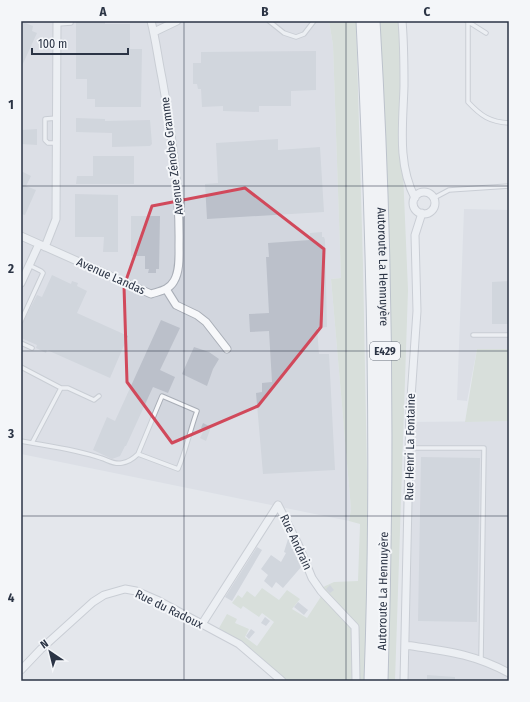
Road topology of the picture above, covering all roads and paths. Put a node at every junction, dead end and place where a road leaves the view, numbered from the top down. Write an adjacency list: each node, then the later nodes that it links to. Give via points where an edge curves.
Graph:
1 (71, 21): 10 (lane)
2 (151, 21): 11 (street, Avenue Zénobe Gramme)
3 (177, 21): 11 (street)
4 (269, 21): 5 (lane, via 284,33 296,37 304,34)
5 (314, 21)
6 (363, 21): 45 (highway, Autoroute La Hennuyère / E429, via 374,314 375,486)
7 (373, 21): 46 (highway, Autoroute La Hennuyère / E429, via 384,314 385,479)
8 (402, 21): 17 (street, via 405,55 402,143 409,188)
9 (467, 21): 12 (lane); 14 (lane, via 468,102 478,113 495,122)
10 (57, 22): 13 (street)
11 (154, 32): 24 (street, Avenue Zénobe Gramme, via 174,152 180,214 177,273 174,281)
12 (486, 32)
13 (57, 118): 15 (street); 15 (lane, via 45,119 45,140 48,143)
14 (509, 122)
15 (56, 143): 21 (street, via 56,219)
16 (509, 186): 18 (lane, via 449,190)
17 (415, 198): 18 (street, via 420,193 426,193); 19 (street, via 415,209)
18 (434, 198): 19 (street, Rue Henri La Fontaine, via 433,208)
19 (422, 214): 36 (street, Rue Henri La Fontaine, via 415,235 417,311)
20 (21, 236): 21 (street, Avenue Landas)
21 (42, 245): 22 (street); 24 (street, Avenue Landas, via 151,294)
22 (29, 265): 23 (street); 25 (lane, via 43,273)
23 (21, 283)
24 (166, 289): 30 (street, via 176,305 206,322)
25 (21, 321)
26 (473, 335): 27 (lane)
27 (509, 335)
28 (21, 343): 29 (lane)
29 (32, 348)
30 (227, 349)
31 (21, 367): 32 (lane)
32 (61, 388): 33 (lane, via 68,388 94,400); 35 (lane)
33 (99, 396)
34 (21, 441): 35 (lane)
35 (32, 443): 37 (lane, via 82,452 114,463 122,463)
36 (409, 448): 39 (street, Rue Henri La Fontaine); 40 (lane, via 484,448)
37 (138, 454): 37 (lane, via 178,469 197,410 162,396)
38 (202, 624): 41 (street, Rue du Radoux, via 136,591 114,591 93,602); 43 (street, Rue du Radoux, via 239,644); 44 (street, Rue Andrain, via 278,505 312,578 355,627)
39 (405, 645): 40 (street, via 457,652); 47 (street, Rue Henri La Fontaine)
40 (481, 660): 42 (street)
41 (21, 670)
42 (509, 673)
43 (282, 681)
44 (356, 681)
45 (371, 681)
46 (381, 681)
47 (404, 681)

